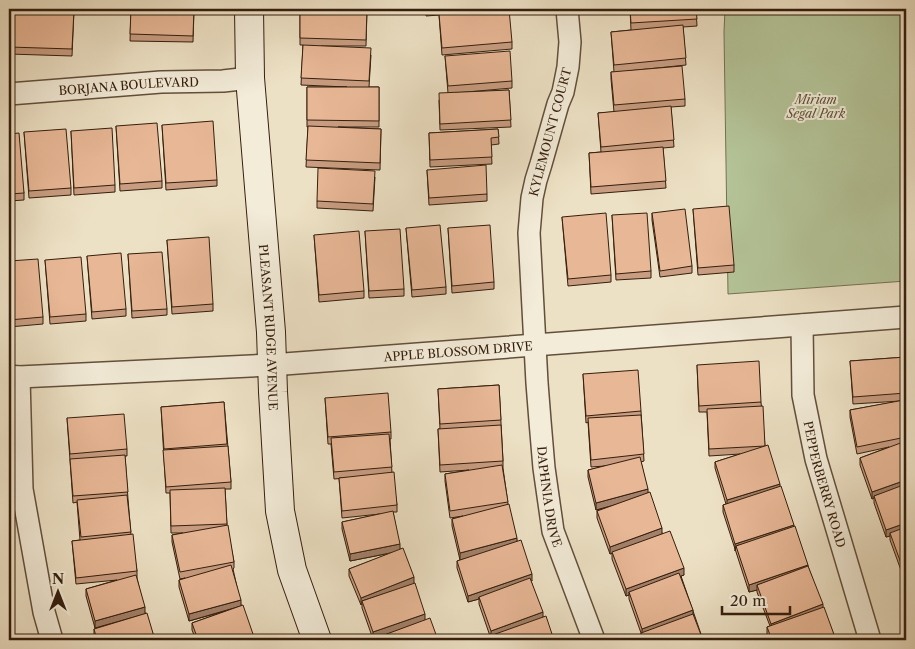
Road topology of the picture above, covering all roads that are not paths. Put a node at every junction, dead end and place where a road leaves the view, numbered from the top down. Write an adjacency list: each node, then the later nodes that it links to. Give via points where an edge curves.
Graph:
1 (249, 9): 3 (street, PLEASANT RIDGE AVENUE)
2 (567, 9): 7 (street, KYLEMOUNT COURT, via 568,67 536,180 530,215)
3 (250, 78): 4 (street, BORJANA BOULEVARD); 8 (street, PLEASANT RIDGE AVENUE)
4 (9, 94)
5 (906, 317): 6 (street, APPLE BLOSSOM DRIVE)
6 (802, 325): 7 (street, APPLE BLOSSOM DRIVE); 13 (street, PEPPERBERRY ROAD, via 803,395 816,459)
7 (535, 346): 8 (street, APPLE BLOSSOM DRIVE); 12 (street, DAPHNIA DRIVE, via 541,440 552,531)
8 (271, 365): 9 (street, APPLE BLOSSOM DRIVE); 11 (street, PLEASANT RIDGE AVENUE, via 280,511 292,570)
9 (14, 376): 10 (street, via 22,489)
10 (52, 640)
11 (316, 640)
12 (594, 640)
13 (870, 640)

